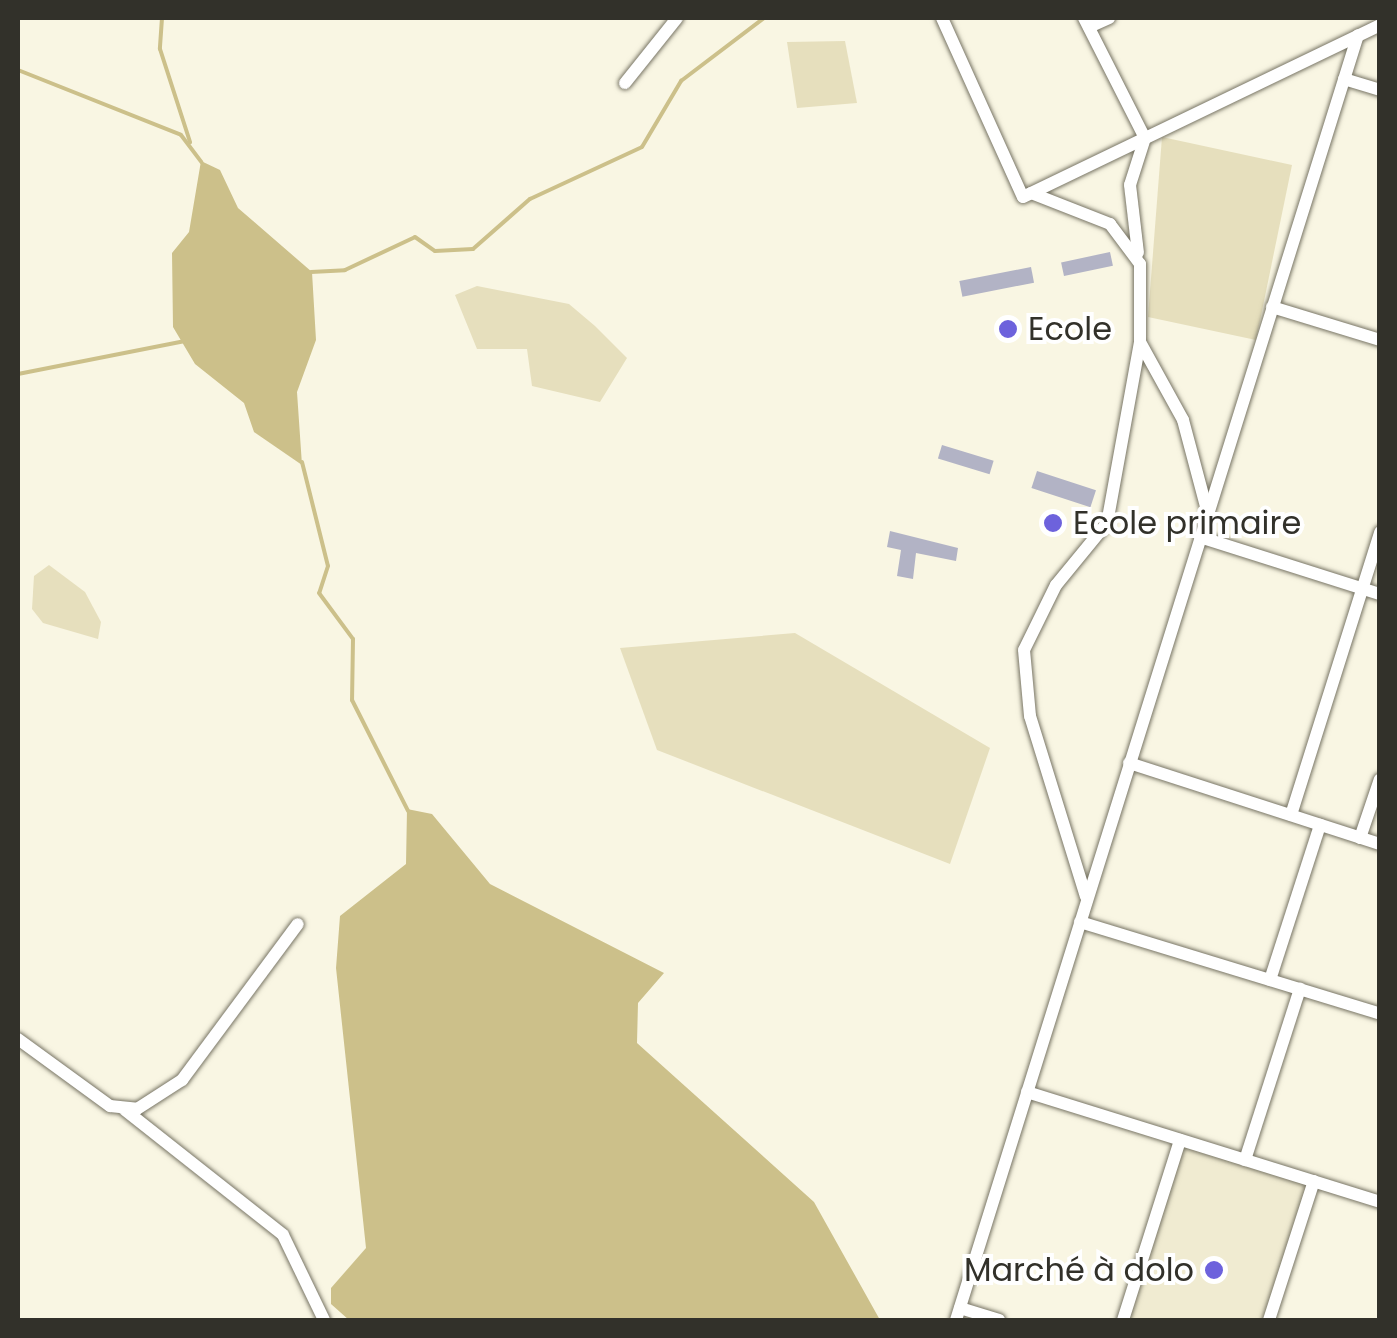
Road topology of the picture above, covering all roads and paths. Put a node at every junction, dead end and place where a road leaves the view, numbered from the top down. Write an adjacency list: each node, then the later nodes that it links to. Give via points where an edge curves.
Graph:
1 (678, 18): 8 (street)
2 (942, 18): 11 (street, via 1023,196)
3 (1109, 18): 4 (street)
4 (1087, 22): 10 (street)
5 (1380, 24): 6 (street)
6 (1358, 35): 7 (street); 10 (street)
7 (1344, 79): 9 (street); 13 (street)
8 (626, 83)
9 (1380, 90)
10 (1144, 138): 11 (street); 12 (street, via 1130,185)
11 (1031, 192): 12 (street, via 1110,224)
12 (1140, 264): 15 (street)
13 (1272, 307): 14 (street); 16 (street)
14 (1380, 340)
15 (1140, 342): 16 (street, via 1183,420); 27 (street, via 1108,523 1056,585 1024,650 1030,716)
16 (1208, 513): 18 (street)
17 (1380, 532): 19 (street)
18 (1200, 536): 19 (street); 21 (street)
19 (1362, 588): 20 (street); 23 (street)
20 (1380, 594)
21 (1129, 763): 23 (street); 27 (street)
22 (1380, 779): 25 (street)
23 (1290, 815): 24 (street)
24 (1320, 824): 25 (street); 30 (street)
25 (1360, 838): 26 (street)
26 (1380, 844)
27 (1086, 900): 28 (street)
28 (1080, 922): 30 (street); 34 (street)
29 (298, 924): 35 (street, via 182,1080)
30 (1270, 980): 31 (street)
31 (1300, 990): 32 (street); 37 (street)
32 (1380, 1014)
33 (18, 1039): 35 (street)
34 (1027, 1092): 36 (street); 40 (street)
35 (125, 1110): 41 (street, via 282,1236)
36 (1180, 1140): 37 (street); 43 (street)
37 (1245, 1160): 38 (street)
38 (1314, 1182): 39 (street); 44 (street)
39 (1380, 1202)
40 (958, 1314): 42 (street)
41 (324, 1320)
42 (1000, 1320)
43 (1123, 1320)
44 (1269, 1320)

